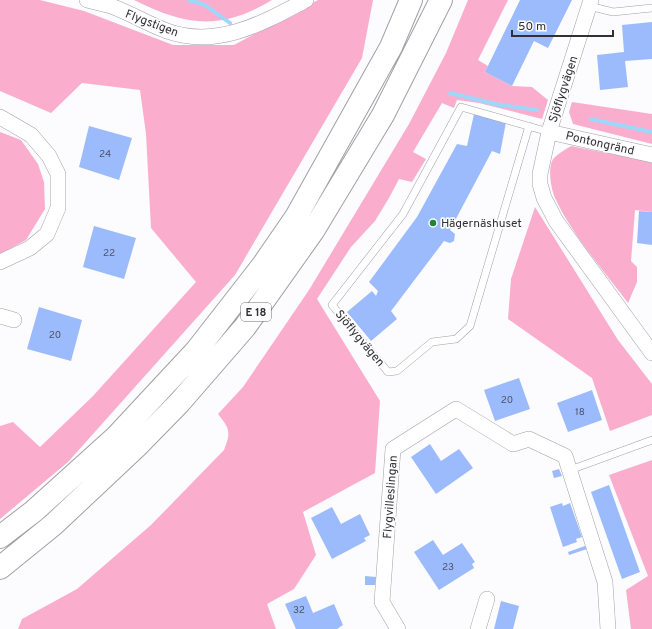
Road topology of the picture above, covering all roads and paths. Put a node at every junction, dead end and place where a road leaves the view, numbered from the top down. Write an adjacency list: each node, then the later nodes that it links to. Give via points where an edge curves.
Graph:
1 (87, 0): 2 (street, Flygstigen, via 112,7 169,32 203,37 238,32 255,26)
2 (306, 0)
3 (411, 0): 15 (highway, E 18, via 391,47 296,216 263,265 196,352 116,437 34,511)
4 (441, 0): 16 (highway, E 18, via 379,122 313,232 245,327 136,448 53,524)
5 (590, 3): 6 (lane, via 613,12); 9 (street, Sjöflygvägen)
6 (652, 8)
7 (0, 117): 11 (street, via 31,135 50,156 58,174 58,208 47,234 30,248)
8 (528, 126): 8 (lane, Sjöflygvägen, via 470,326 456,339 432,342 397,371 388,372 332,305 403,214 461,107); 9 (lane, Sjöflygvägen)
9 (549, 132): 10 (street, Pontongränd); 12 (street, Sjöflygvägen, via 540,174 544,198 556,221)
10 (652, 155)
11 (0, 262)
12 (652, 353)
13 (652, 440): 14 (lane)
14 (570, 470): 18 (street, Flygvilleslingan, via 565,456 529,439 513,444 456,409 393,449 382,602); 20 (street, Flygvilleslingan, via 605,582)
15 (0, 537)
16 (0, 568)
17 (487, 599): 19 (street)
18 (398, 629)
19 (478, 629)
20 (608, 629)

